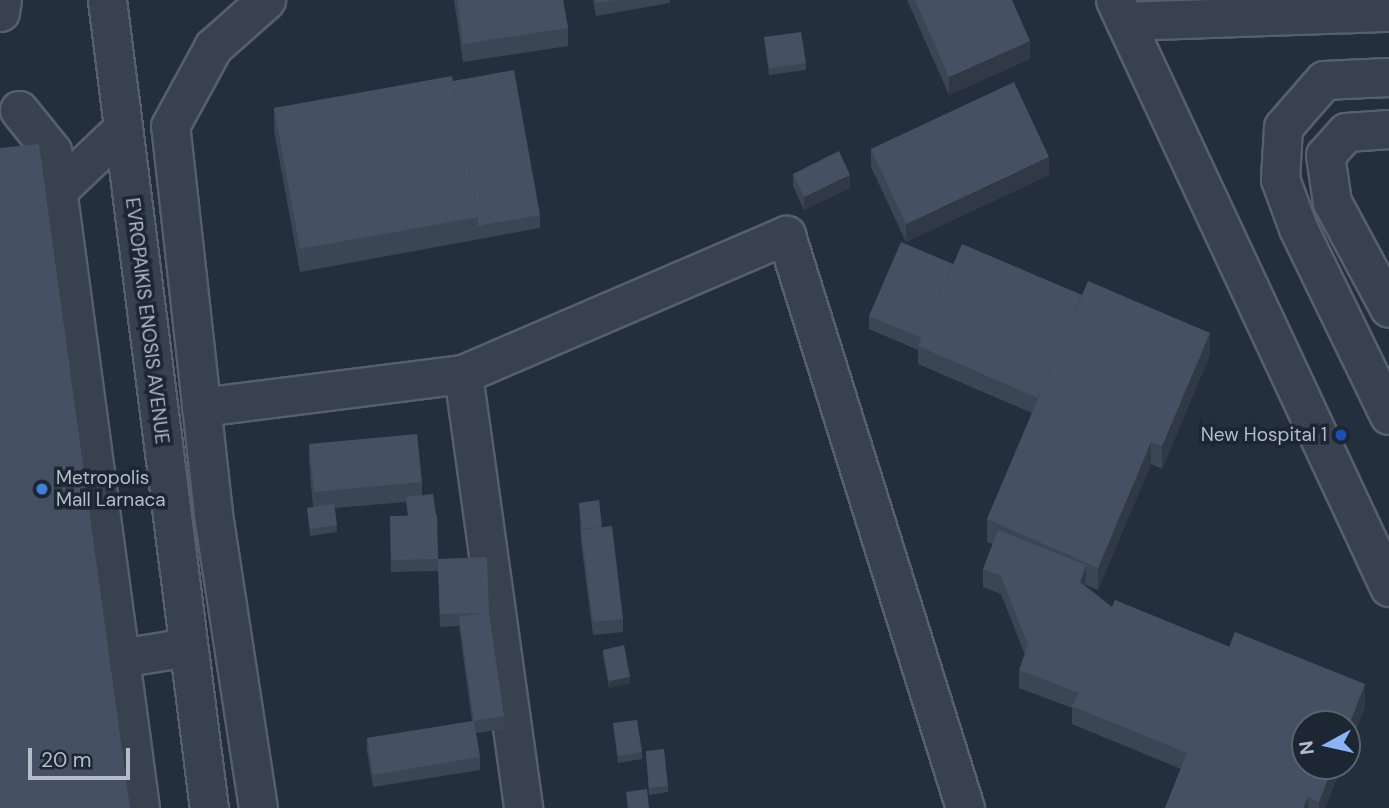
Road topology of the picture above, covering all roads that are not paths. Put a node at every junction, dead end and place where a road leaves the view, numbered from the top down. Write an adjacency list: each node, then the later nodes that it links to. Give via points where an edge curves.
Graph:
1 (2, 0): 5 (street)
2 (107, 0): 9 (street, EVROPAIKIS ENOSIS AVENUE)
3 (266, 0): 14 (street, via 213,47 170,126)
4 (1120, 10): 6 (street); 16 (street)
5 (0, 12)
6 (1389, 12)
7 (1389, 77): 15 (street, via 1324,80 1283,127 1280,179 1298,228)
8 (19, 110): 11 (street, via 52,151)
9 (122, 129): 11 (street); 17 (street, EVROPAIKIS ENOSIS AVENUE)
10 (1389, 130): 12 (street, via 1346,132 1325,155 1332,202)
11 (57, 191): 18 (street)
12 (1389, 308)
13 (463, 374): 14 (street); 22 (street); 23 (street, via 786,235)
14 (201, 407): 21 (street)
15 (1388, 409)
16 (1389, 587)
17 (188, 647): 18 (street); 20 (street, EVROPAIKIS ENOSIS AVENUE)
18 (120, 658): 19 (street)
19 (140, 808)
20 (209, 808)
21 (258, 808)
22 (523, 808)
23 (965, 808)

